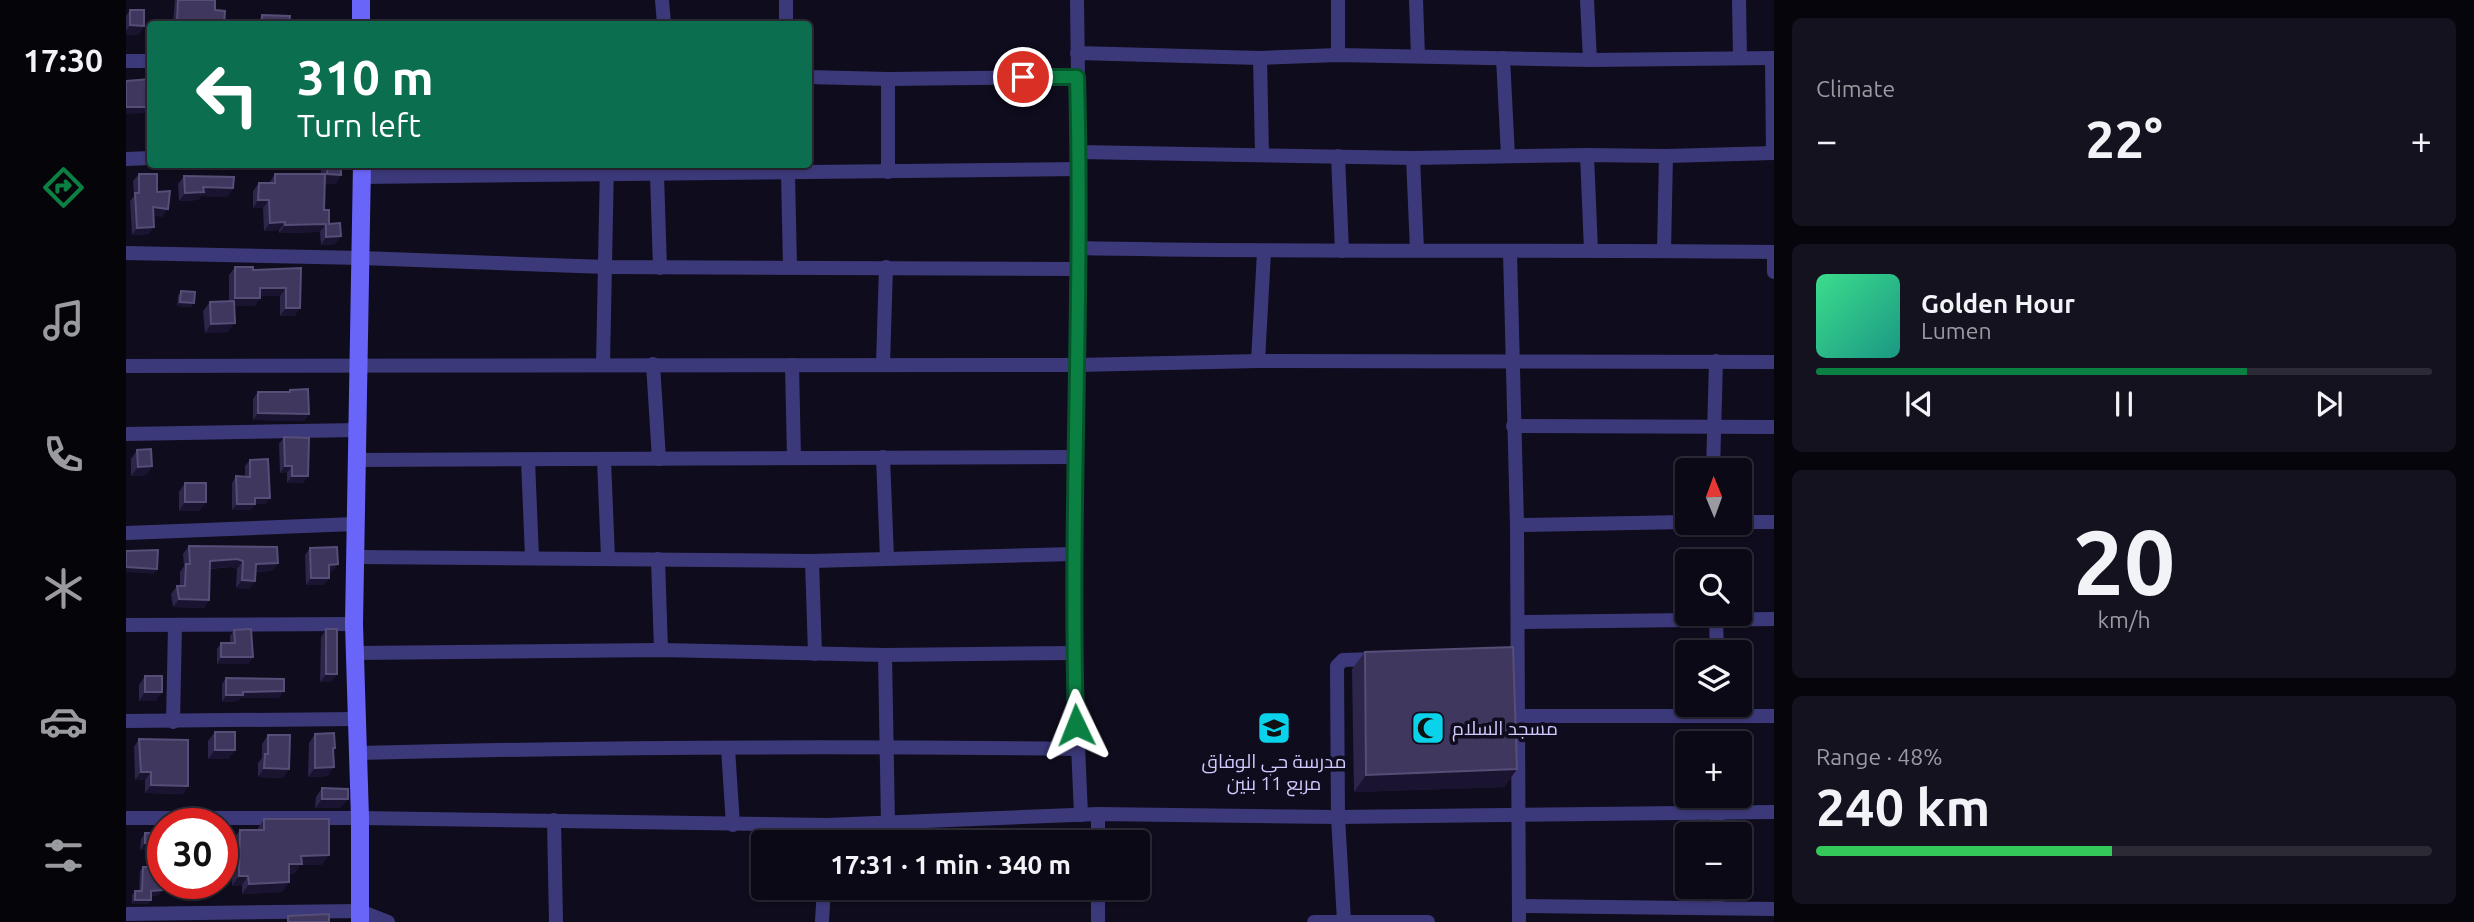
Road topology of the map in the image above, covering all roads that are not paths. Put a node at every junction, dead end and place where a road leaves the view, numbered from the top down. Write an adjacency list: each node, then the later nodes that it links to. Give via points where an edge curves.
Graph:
1 (361, 0): 9 (street)
2 (662, 0): 10 (street)
3 (786, 0): 11 (street)
4 (1077, 0): 12 (street)
5 (1338, 0): 13 (street)
6 (1416, 0): 14 (street)
7 (1587, 0): 19 (street)
8 (1739, 0): 17 (street)
9 (361, 21)
10 (664, 21)
11 (786, 21)
12 (1077, 53): 15 (street); 23 (street)
13 (1338, 55): 14 (street); 15 (street)
14 (1418, 56): 16 (street)
15 (1260, 58): 27 (street)
16 (1503, 58): 19 (street); 30 (street)
17 (1740, 58): 18 (street); 19 (street)
18 (1773, 58): 26 (street)
19 (1591, 60)
20 (126, 61): 21 (street)
21 (147, 61)
22 (812, 77): 24 (street)
23 (1077, 77): 24 (street); 25 (street)
24 (888, 79): 38 (street)
25 (1079, 152): 27 (street); 35 (street)
26 (1774, 153): 31 (street)
27 (1262, 155): 29 (street)
28 (1587, 155): 30 (street); 31 (street); 43 (street)
29 (1338, 156): 33 (street); 45 (street)
30 (1508, 156): 33 (street)
31 (1666, 156): 44 (street)
32 (147, 158): 34 (street)
33 (1413, 158): 42 (street)
34 (126, 159)
35 (1079, 169): 38 (street); 41 (street)
36 (607, 170): 37 (street); 40 (street); 51 (street)
37 (362, 171): 50 (street)
38 (888, 172): 39 (street)
39 (788, 174): 40 (street); 52 (street)
40 (657, 175): 54 (street)
41 (1078, 248): 46 (street); 55 (street)
42 (1417, 250): 45 (street); 47 (street)
43 (1591, 250): 44 (street); 47 (street)
44 (1664, 250): 48 (street)
45 (1342, 251): 46 (street)
46 (1264, 252): 57 (street)
47 (1510, 252): 59 (street)
48 (1774, 252): 56 (street)
49 (126, 253): 50 (street)
50 (362, 258): 51 (street); 67 (street)
51 (606, 267): 54 (street); 63 (street)
52 (790, 267): 53 (street); 54 (street)
53 (886, 267): 55 (street); 62 (street)
54 (660, 268)
55 (1077, 269): 65 (street)
56 (1774, 272)
57 (1258, 360): 59 (street); 65 (street)
58 (1716, 361): 59 (street); 60 (street); 69 (street)
59 (1511, 362): 68 (street)
60 (1774, 362)
61 (653, 364): 63 (street); 64 (street); 77 (street)
62 (883, 364): 64 (street); 65 (street)
63 (603, 365): 67 (street)
64 (792, 365): 75 (street)
65 (1077, 365): 74 (street)
66 (126, 366): 67 (street)
67 (359, 367): 71 (street)
68 (1513, 426): 69 (street); 85 (street)
69 (1714, 427): 70 (street); 76 (street)
70 (1774, 427)
71 (358, 430): 72 (street); 78 (street)
72 (126, 434)
73 (883, 457): 74 (street); 75 (street); 91 (street)
74 (1076, 457): 87 (street)
75 (794, 458): 77 (street)
76 (1713, 458)
77 (659, 459): 80 (street)
78 (357, 460): 79 (street); 84 (street)
79 (528, 460): 80 (street); 89 (street)
80 (604, 460): 90 (street)
81 (1675, 522): 85 (street)
82 (1752, 522): 83 (street)
83 (1774, 523)
84 (355, 524): 86 (street); 88 (street)
85 (1517, 525): 97 (street)
86 (126, 533)
87 (1074, 554): 91 (street); 103 (street)
88 (355, 557): 89 (street); 98 (street)
89 (532, 557): 90 (street)
90 (608, 558): 92 (street)
91 (887, 558): 93 (street)
92 (658, 559): 93 (street); 101 (street)
93 (812, 561): 104 (street)
94 (1752, 619): 95 (street)
95 (1774, 619)
96 (1675, 620): 97 (street)
97 (1518, 622): 109 (street, via 1511,656)
98 (354, 624): 100 (street); 102 (street)
99 (126, 625): 100 (street)
100 (175, 626): 113 (street)
101 (661, 650): 102 (street); 104 (street)
102 (356, 653): 111 (street)
103 (1074, 653): 105 (street); 116 (street)
104 (815, 654): 105 (street)
105 (885, 655): 114 (street)
106 (1397, 659): 123 (street, via 1343,660 1337,666)
107 (1675, 711): 109 (street)
108 (1752, 714): 110 (street)
109 (1518, 716): 121 (street)
110 (1774, 716)
111 (357, 719): 113 (street); 117 (street)
112 (126, 721): 113 (street)
113 (173, 722)
114 (885, 746): 115 (street); 116 (street); 128 (street)
115 (728, 748): 117 (street); 129 (street)
116 (1077, 749): 122 (street)
117 (358, 753): 125 (street)
118 (1717, 812): 119 (street); 121 (street); 127 (street)
119 (1774, 812)
120 (1098, 814): 122 (street); 123 (street); 132 (street)
121 (1517, 814): 123 (street); 136 (street)
122 (1080, 815): 128 (street)
123 (1338, 817): 141 (street)
124 (126, 818): 125 (street)
125 (360, 818): 126 (street); 140 (street)
126 (554, 820): 129 (street); 143 (street)
127 (1717, 822)
128 (888, 824): 130 (street)
129 (733, 825): 130 (street)
130 (827, 825): 131 (street)
131 (827, 830)
132 (1098, 830)
133 (1717, 899): 137 (street)
134 (823, 900): 144 (street)
135 (1098, 900): 145 (street)
136 (1519, 906): 137 (street); 148 (street)
137 (1717, 907): 138 (street)
138 (1774, 909)
139 (126, 914): 140 (street)
140 (360, 917): 142 (street)
141 (1344, 921): 146 (street); 147 (street)
142 (388, 922)
143 (556, 922)
144 (822, 922)
145 (1098, 922)
146 (1314, 922)
147 (1428, 922)
148 (1519, 922)

